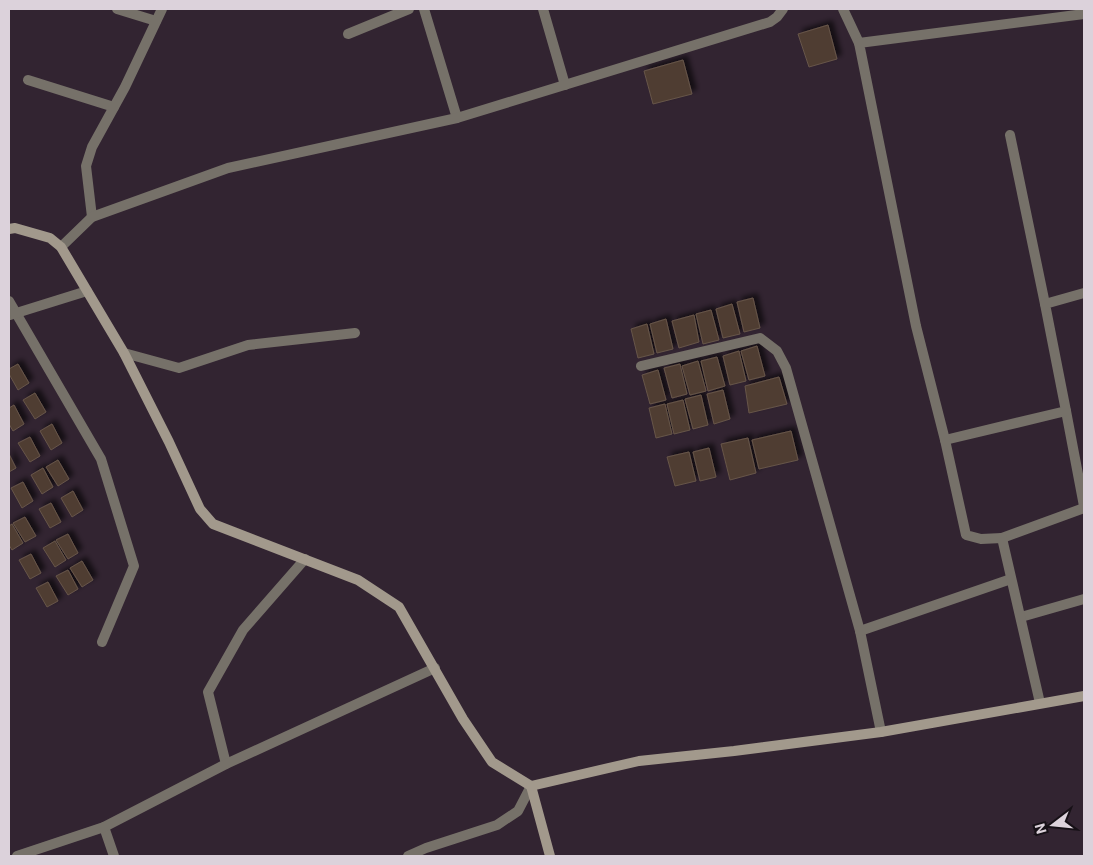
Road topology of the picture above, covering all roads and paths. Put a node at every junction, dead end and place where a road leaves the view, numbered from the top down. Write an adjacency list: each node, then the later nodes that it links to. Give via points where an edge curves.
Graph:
1 (117, 9): 10 (street)
2 (162, 9): 10 (street)
3 (410, 9): 11 (street)
4 (424, 9): 16 (street)
5 (543, 9): 14 (street)
6 (782, 9): 14 (street, via 770,22)
7 (843, 9): 12 (street)
8 (1072, 12): 9 (street); 12 (street)
9 (1084, 14)
10 (156, 21): 15 (street)
11 (348, 34)
12 (859, 43): 30 (street, via 916,326)
13 (28, 80): 15 (street)
14 (565, 85): 16 (street)
15 (114, 107): 18 (street, via 92,146 86,166)
16 (456, 118): 18 (street, via 228,168)
17 (1010, 135): 24 (street)
18 (92, 217): 20 (street)
19 (12, 229): 20 (street, via 50,238)
20 (61, 247): 21 (street)
21 (87, 291): 25 (street); 27 (street)
22 (1084, 293): 24 (street)
23 (9, 302): 25 (street)
24 (1045, 304): 29 (street)
25 (12, 314): 38 (street, via 101,459 134,566)
26 (355, 333): 27 (street, via 248,345 179,368)
27 (124, 353): 33 (street, via 200,510 213,524)
28 (641, 366): 37 (street, via 760,338 777,350 786,368)
29 (1066, 411): 30 (street); 31 (street)
30 (945, 440): 32 (street, via 966,535 981,539)
31 (1084, 507): 32 (street)
32 (1002, 538): 34 (street)
33 (305, 559): 39 (street, via 358,580 399,607); 43 (street, via 243,630 208,692)
34 (1011, 579): 36 (street); 37 (street)
35 (1084, 599): 36 (street)
36 (1021, 616): 41 (street)
37 (860, 631): 42 (street)
38 (102, 642)
39 (435, 668): 43 (street); 44 (street, via 463,719 492,762)
40 (1084, 696): 41 (street)
41 (1040, 703): 42 (street)
42 (882, 732): 44 (street, via 639,761)
43 (226, 764): 45 (street)
44 (531, 786): 48 (street, via 518,811 497,825); 49 (street)
45 (104, 827): 46 (street); 47 (street)
46 (17, 856)
47 (114, 856)
48 (408, 856)
49 (550, 856)

